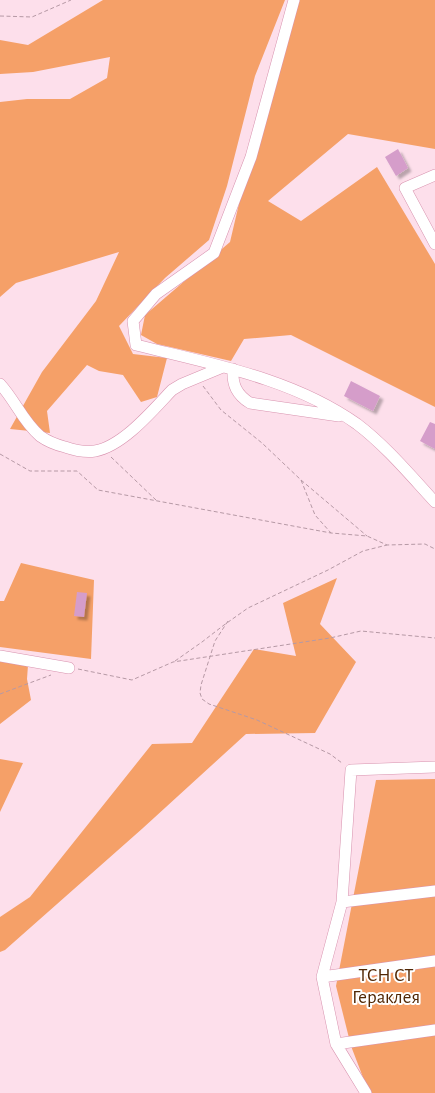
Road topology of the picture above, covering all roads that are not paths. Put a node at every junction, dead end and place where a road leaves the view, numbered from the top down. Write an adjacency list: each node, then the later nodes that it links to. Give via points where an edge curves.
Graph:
1 (294, 0): 4 (street, via 251,157 214,253 156,294 133,321 136,345)
2 (435, 175): 3 (street, via 405,188)
3 (435, 244)
4 (228, 368): 5 (street, via 195,378 172,390 120,440 93,452 75,451 40,436); 6 (street, via 259,376 315,398); 6 (street, via 240,397 250,403)
5 (0, 384)
6 (344, 416): 7 (street, via 377,440)
7 (435, 502)
8 (0, 656): 9 (street)
9 (69, 668)
10 (435, 768): 12 (street, via 351,770)
11 (435, 890): 12 (street)
12 (342, 902): 14 (street)
13 (435, 961): 14 (street)
14 (322, 977): 16 (street)
15 (435, 1030): 16 (street)
16 (336, 1044): 17 (street)
17 (366, 1093)

